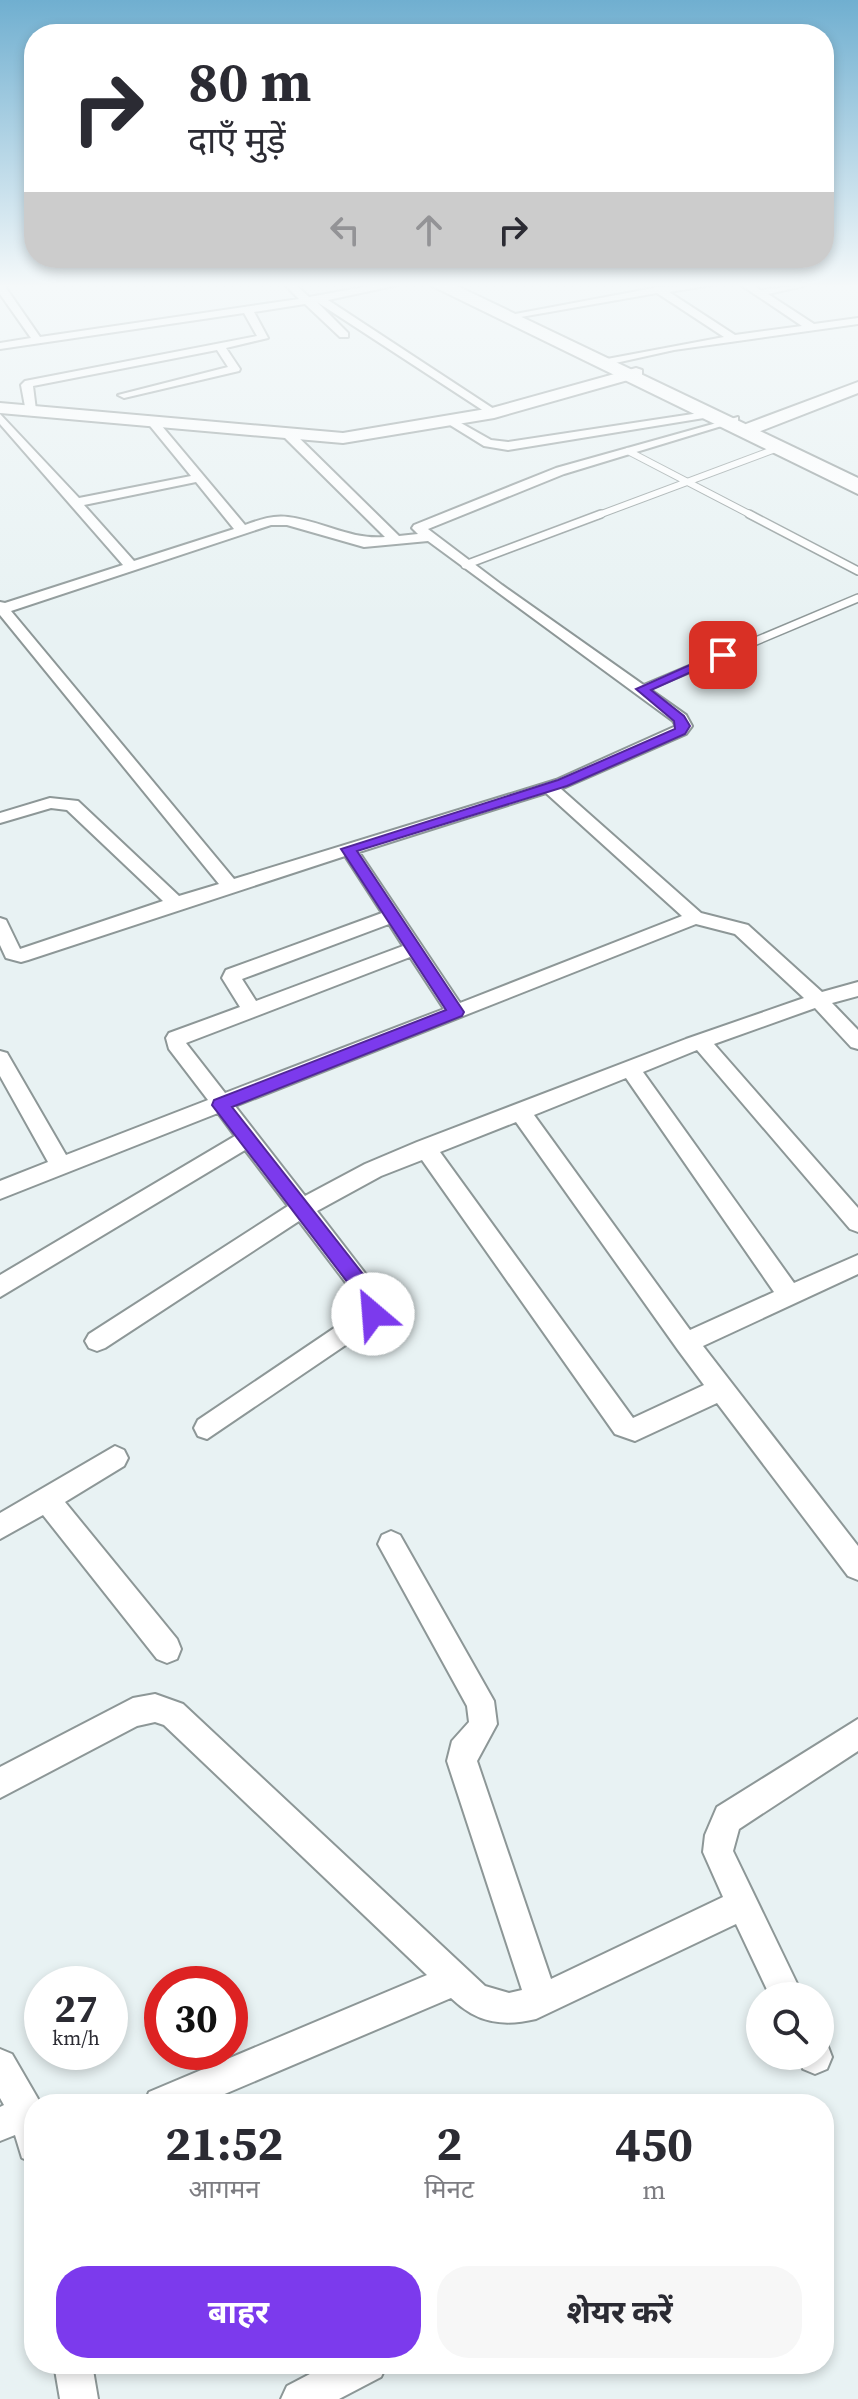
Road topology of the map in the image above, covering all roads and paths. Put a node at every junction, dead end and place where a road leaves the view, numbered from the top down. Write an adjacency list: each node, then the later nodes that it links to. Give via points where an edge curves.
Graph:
1 (28, 397): 8 (street)
2 (127, 397): 11 (street)
3 (469, 397): 9 (street)
4 (543, 397): 9 (street)
5 (680, 397): 13 (highway)
6 (819, 397): 13 (street)
7 (0, 408): 8 (street)
8 (30, 410): 11 (street)
9 (494, 413): 12 (street)
10 (0, 417): 21 (street)
11 (146, 420): 14 (street); 17 (street)
12 (448, 420): 13 (street, via 488,443 508,446); 14 (street, via 343,438)
13 (728, 420): 15 (highway); 16 (street); 18 (highway)
14 (287, 433): 24 (street)
15 (778, 448): 19 (lane); 20 (highway)
16 (628, 451): 19 (lane); 23 (street, via 560,471 423,525 420,531)
17 (199, 478): 21 (street); 22 (street)
18 (858, 478)
19 (686, 481): 25 (lane); 27 (lane)
20 (858, 487)
21 (75, 503): 26 (street)
22 (242, 530): 24 (street, via 280,520 364,543); 26 (street)
23 (428, 537): 24 (street); 25 (street)
24 (397, 541)
25 (465, 565): 30 (street)
26 (131, 566): 29 (street)
27 (858, 571)
28 (858, 598): 30 (lane)
29 (1, 607): 34 (street)
30 (642, 689): 31 (street, via 680,718 680,731)
31 (549, 787): 33 (street); 37 (street)
32 (0, 818): 35 (street, via 50,803 72,805)
33 (349, 849): 34 (street); 36 (street)
34 (230, 886): 35 (street)
35 (176, 903): 38 (street, via 21,956 13,954)
36 (393, 916): 39 (street); 42 (street, via 233,975)
37 (695, 918): 41 (street, via 741,929); 43 (street)
38 (0, 924)
39 (414, 949): 42 (street); 43 (street)
40 (858, 989): 41 (street)
41 (818, 1000): 44 (street); 45 (street)
42 (251, 1009): 48 (street, via 176,1038)
43 (456, 1012): 48 (street)
44 (701, 1042): 47 (street); 55 (street)
45 (858, 1042)
46 (0, 1058): 52 (street)
47 (630, 1068): 49 (street); 58 (street)
48 (220, 1105): 50 (street); 52 (street)
49 (520, 1111): 51 (street); 60 (street)
50 (246, 1139): 54 (street); 57 (street)
51 (425, 1148): 54 (street); 61 (street, via 624,1426 635,1430)
52 (62, 1167): 53 (street)
53 (0, 1190)
54 (301, 1209): 59 (street); 62 (street, via 370,1297 373,1314)
55 (858, 1223)
56 (858, 1264): 58 (street)
57 (0, 1287)
58 (790, 1296): 60 (street)
59 (97, 1341)
60 (686, 1343): 61 (street)
61 (721, 1389): 67 (street)
62 (207, 1428)
63 (115, 1458): 64 (street)
64 (46, 1499): 65 (street); 68 (street)
65 (0, 1527)
66 (391, 1544): 74 (street, via 480,1701 486,1720 462,1751 462,1761)
67 (858, 1567)
68 (167, 1649)
69 (857, 1738): 71 (street, via 728,1818 718,1852)
70 (0, 1783): 72 (street, via 133,1712 155,1708 173,1714)
71 (743, 1904): 73 (street); 74 (street)
72 (455, 1980): 74 (street, via 476,1999 509,2009); 76 (street)
73 (780, 1982)
74 (542, 2000)
75 (0, 2066): 77 (street)
76 (185, 2094)
77 (21, 2128)
78 (75, 2374): 80 (street)
79 (349, 2374): 81 (street)
80 (79, 2399)
81 (300, 2399)

